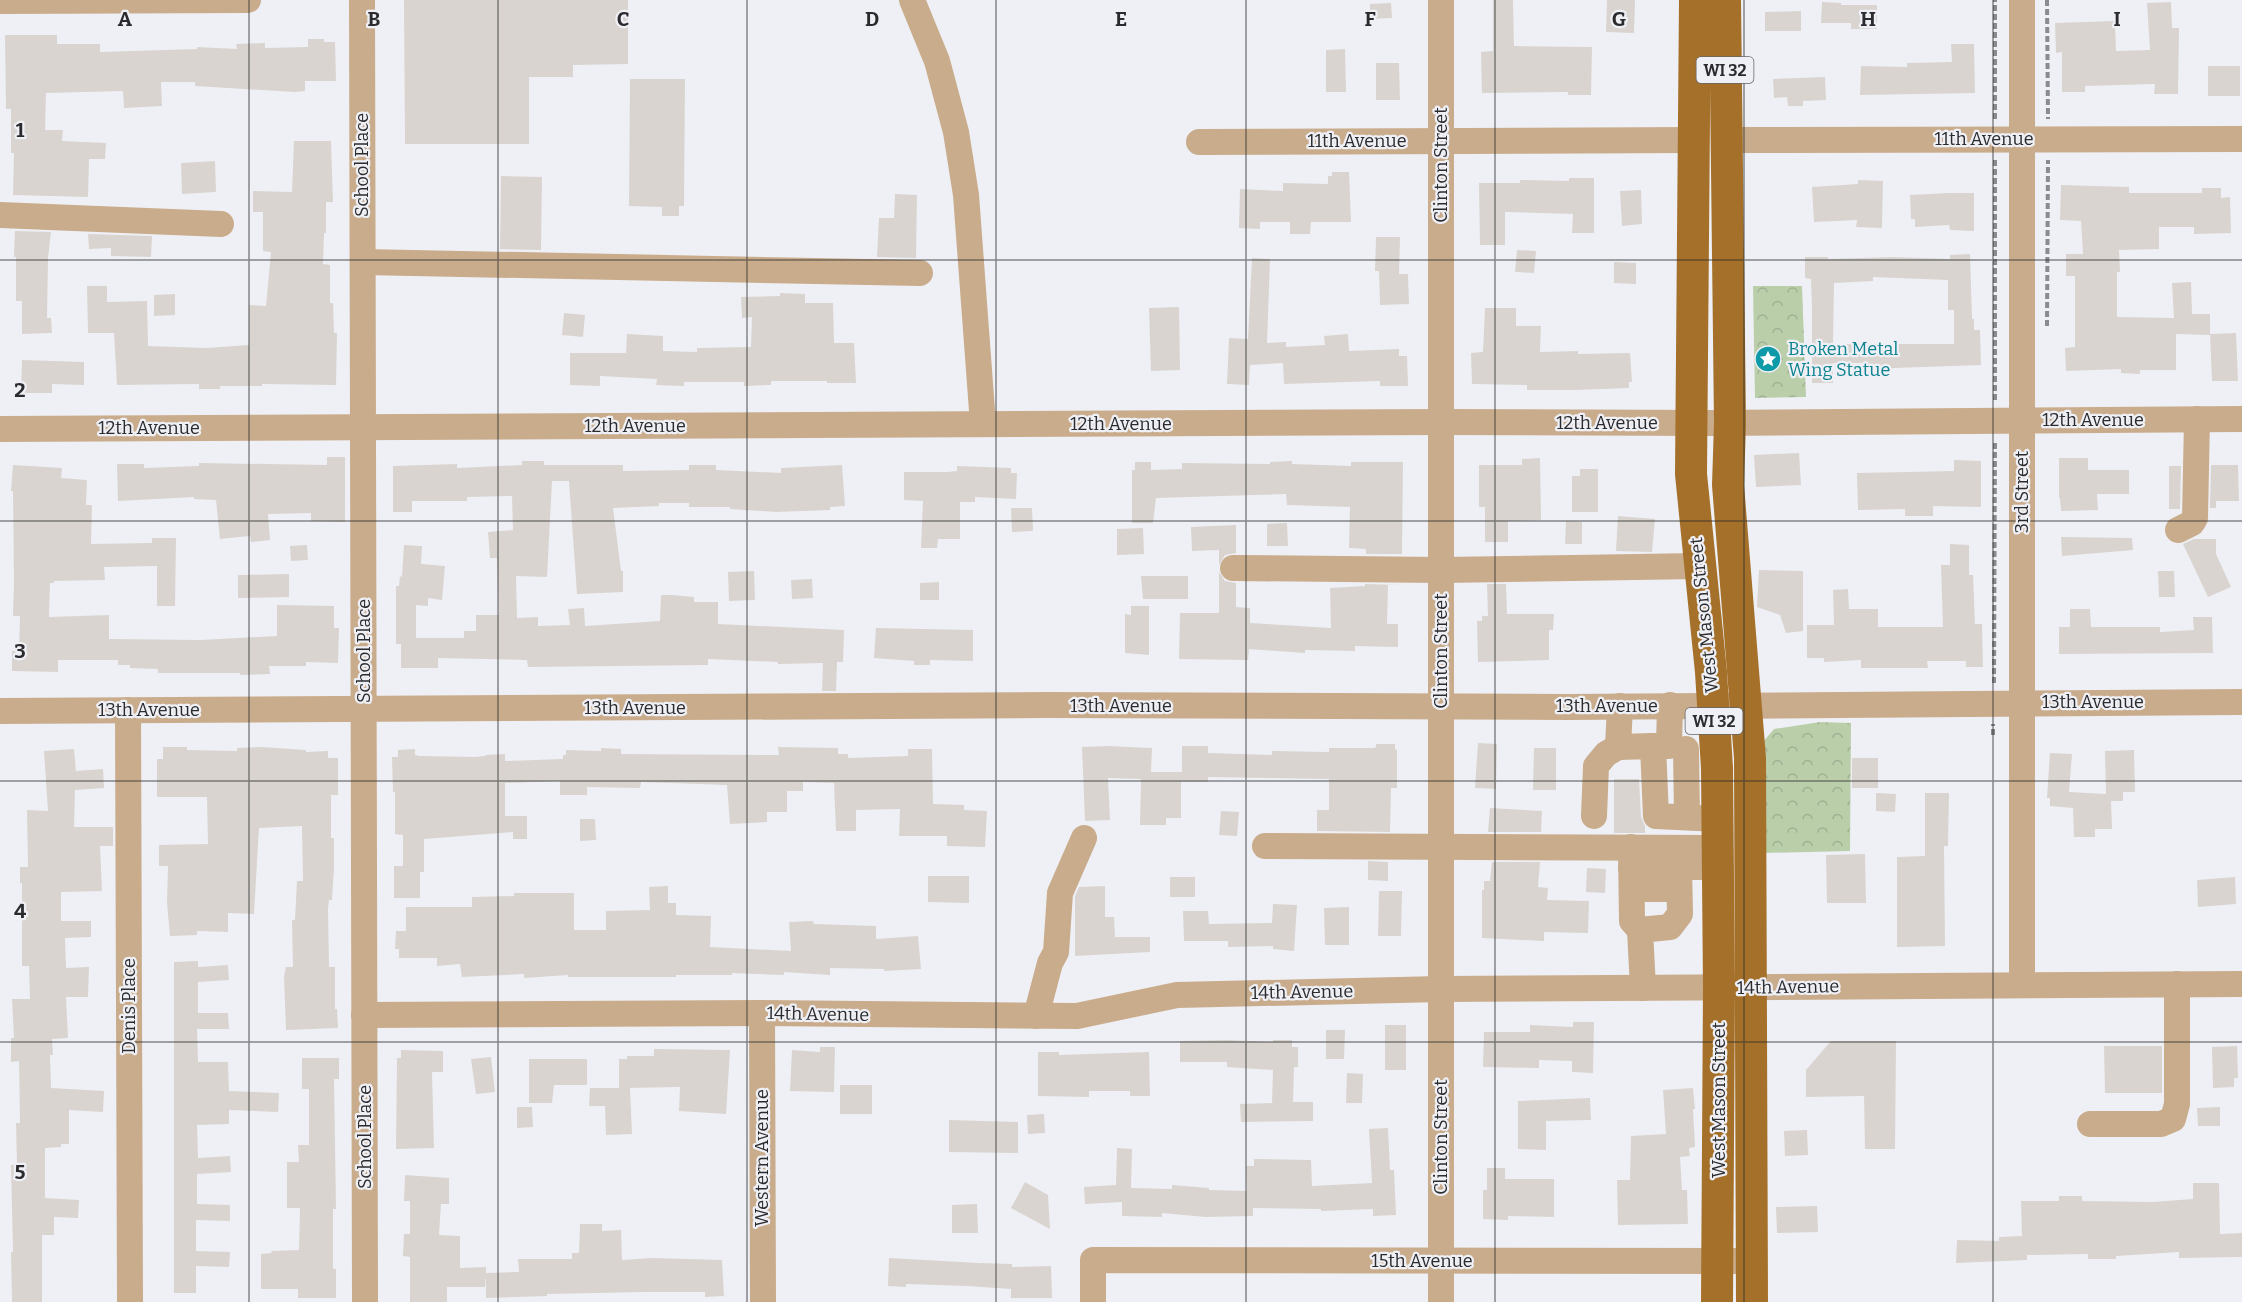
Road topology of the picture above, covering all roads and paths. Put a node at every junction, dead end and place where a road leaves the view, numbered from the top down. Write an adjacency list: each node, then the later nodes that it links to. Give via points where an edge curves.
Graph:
1 (248, 0): 9 (street)
2 (362, 0): 19 (street, School Place)
3 (912, 0): 28 (street, via 938,61 961,159)
4 (1441, 0): 15 (street, Clinton Street)
5 (1695, 0): 13 (main road, West Mason Street / WI 32)
6 (1725, 0): 14 (main road, West Mason Street / WI 32)
7 (1995, 0): 10 (path)
8 (2022, 0): 11 (street, 3rd Street)
9 (0, 2)
10 (1995, 139): 11 (street, 11th Avenue); 14 (street, 11th Avenue); 23 (path)
11 (2022, 139): 12 (street, 11th Avenue); 24 (street, 3rd Street)
12 (2242, 139)
13 (1694, 140): 15 (street, 11th Avenue); 26 (main road, West Mason Street / WI 32)
14 (1725, 140): 27 (main road, West Mason Street / WI 32)
15 (1441, 141): 16 (street, 11th Avenue); 25 (street, Clinton Street)
16 (1199, 142)
17 (0, 215): 18 (street)
18 (221, 224)
19 (363, 262): 20 (street); 29 (street, School Place)
20 (920, 273)
21 (2197, 419): 22 (street, 12th Avenue); 24 (street, 12th Avenue); 31 (street, via 2195,518)
22 (2242, 419)
23 (1995, 420): 24 (street, 12th Avenue); 27 (street, 12th Avenue); 35 (path)
24 (2022, 420): 36 (street, 3rd Street)
25 (1441, 422): 26 (street, 12th Avenue); 28 (street, 12th Avenue); 34 (street, Clinton Street)
26 (1692, 423): 27 (street, 12th Avenue); 32 (main road, West Mason Street / WI 32, via 1693,504)
27 (1730, 423): 40 (main road, West Mason Street / WI 32, via 1728,484)
28 (983, 424): 29 (street, 12th Avenue)
29 (363, 427): 30 (street, 12th Avenue); 44 (street, School Place)
30 (0, 429)
31 (2178, 530)
32 (1700, 566): 34 (street); 39 (main road, West Mason Street / WI 32)
33 (1233, 568): 34 (street)
34 (1441, 570): 41 (street, Clinton Street)
35 (1994, 702): 36 (street, 13th Avenue); 40 (street, 13th Avenue); 46 (path)
36 (2022, 702): 37 (street, 13th Avenue); 58 (street, 3rd Street)
37 (2242, 702)
38 (1670, 705): 39 (street, 13th Avenue); 42 (street, 13th Avenue); 48 (street)
39 (1713, 705): 40 (street, 13th Avenue); 49 (main road, West Mason Street / WI 32)
40 (1746, 705): 63 (main road, West Mason Street / WI 32, via 1750,758)
41 (1441, 706): 42 (street, 13th Avenue); 44 (street, 13th Avenue); 53 (street, Clinton Street)
42 (1620, 706): 47 (street)
43 (128, 710): 44 (street, 13th Avenue); 45 (street, 13th Avenue); 72 (street, Denis Place)
44 (364, 710): 66 (street, School Place)
45 (0, 711)
46 (1993, 735)
47 (1618, 747): 48 (street); 50 (street, via 1596,766)
48 (1669, 747): 49 (street); 52 (street, via 1656,816 1687,817)
49 (1716, 753): 52 (main road, West Mason Street / WI 32)
50 (1594, 816)
51 (1084, 838): 67 (street, via 1060,893 1056,952)
52 (1718, 844): 56 (street); 62 (main road, West Mason Street / WI 32)
53 (1441, 845): 54 (street); 55 (street); 64 (street, Clinton Street)
54 (1265, 846)
55 (1631, 868): 56 (street); 56 (street); 57 (street, via 1632,921)
56 (1678, 868): 57 (street, via 1680,915 1670,927)
57 (1640, 930): 61 (street)
58 (2022, 984): 59 (street, 14th Avenue); 63 (street, 14th Avenue)
59 (2177, 984): 60 (street, 14th Avenue); 68 (street, via 2177,1104 2172,1119 2161,1124)
60 (2242, 984)
61 (1643, 988): 62 (street, 14th Avenue); 64 (street, 14th Avenue)
62 (1719, 988): 63 (street, 14th Avenue); 71 (main road, West Mason Street / WI 32)
63 (1750, 988): 69 (main road, West Mason Street / WI 32)
64 (1441, 989): 67 (street, 14th Avenue, via 1177,994 1077,1016); 70 (street, Clinton Street)
65 (762, 1013): 66 (street, 14th Avenue); 67 (street, 14th Avenue); 74 (street, Western Avenue)
66 (364, 1016): 73 (street, School Place)
67 (1036, 1016)
68 (2090, 1124)
69 (1752, 1260): 71 (street, 15th Avenue); 78 (main road, West Mason Street / WI 32)
70 (1441, 1261): 71 (street, 15th Avenue); 75 (street, 15th Avenue, via 1093,1260); 76 (street, Clinton Street)
71 (1718, 1261): 77 (main road, West Mason Street / WI 32)
72 (130, 1302)
73 (365, 1302)
74 (763, 1302)
75 (1093, 1302)
76 (1441, 1302)
77 (1717, 1302)
78 (1752, 1302)

